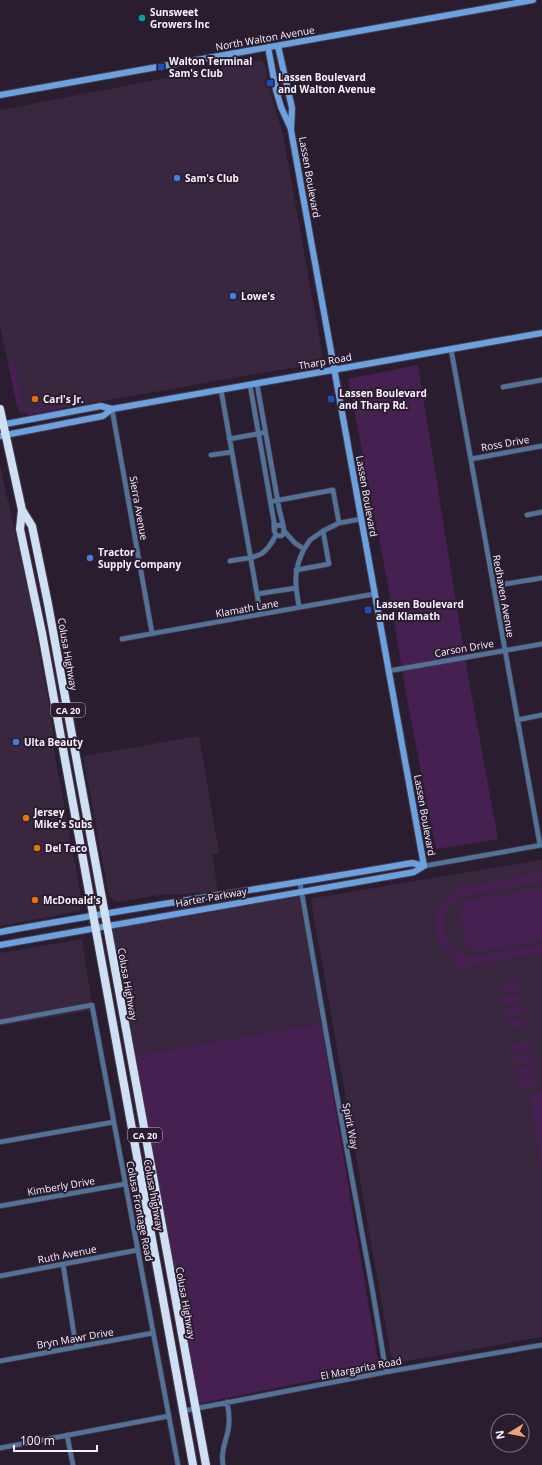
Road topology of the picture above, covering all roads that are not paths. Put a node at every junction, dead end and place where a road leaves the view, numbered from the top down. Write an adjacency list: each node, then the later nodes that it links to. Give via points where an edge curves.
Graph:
1 (533, 0): 2 (street, North Walton Avenue)
2 (278, 46): 3 (street, North Walton Avenue); 5 (street, Lassen Boulevard, via 292,108)
3 (268, 47): 4 (street, North Walton Avenue); 5 (street, Lassen Boulevard, via 281,107)
4 (0, 95)
5 (291, 130): 8 (street, Lassen Boulevard)
6 (542, 333): 7 (street, Tharp Road)
7 (451, 349): 8 (street, Tharp Road); 23 (street, Redhaven Avenue)
8 (335, 370): 10 (street, Tharp Road); 29 (street, Lassen Boulevard)
9 (542, 380): 11 (street)
10 (254, 384): 12 (street, Tharp Road); 16 (street); 17 (street)
11 (504, 387)
12 (221, 390): 14 (street, Tharp Road); 19 (street)
13 (0, 409): 15 (highway, Colusa Highway / CA 20)
14 (112, 409): 15 (street, Tharp Road, via 101,406); 18 (street, Tharp Road, via 103,416); 47 (street, Sierra Avenue)
15 (2, 424): 18 (highway, Colusa Highway / CA 20)
16 (265, 432): 17 (street); 24 (street)
17 (259, 433): 19 (street); 25 (street)
18 (3, 436): 26 (highway, Colusa Highway / CA 20)
19 (229, 439): 21 (street)
20 (542, 446): 23 (street, Ross Drive)
21 (232, 452): 22 (street); 37 (street)
22 (211, 455)
23 (471, 459): 41 (street, Redhaven Avenue)
24 (277, 500): 25 (street); 30 (street, via 333,490); 31 (street)
25 (271, 502): 32 (street)
26 (22, 510): 58 (highway, Colusa Highway / CA 20, via 32,526 45,589); 59 (highway, Colusa Highway / CA 20, via 20,530 42,633)
27 (542, 512): 28 (street)
28 (527, 515)
29 (361, 519): 30 (street); 44 (street, Lassen Boulevard)
30 (339, 523): 33 (street)
31 (283, 526): 32 (street, via 279,524); 34 (street)
32 (274, 528): 35 (street)
33 (323, 531): 36 (street, via 310,540); 39 (street, via 329,564)
34 (284, 532): 35 (street, via 281,536); 36 (street)
35 (276, 534): 37 (street, via 264,553)
36 (304, 549): 39 (street)
37 (251, 557): 38 (street); 43 (street)
38 (230, 561)
39 (296, 570): 42 (street)
40 (542, 578): 41 (street)
41 (493, 586): 50 (street, Redhaven Avenue)
42 (296, 588): 43 (street); 45 (street)
43 (257, 594): 46 (street)
44 (374, 594): 45 (street, Klamath Lane); 51 (street, Lassen Boulevard)
45 (300, 607): 46 (street, Klamath Lane)
46 (260, 614): 47 (street, Klamath Lane)
47 (152, 633): 48 (street, Klamath Lane)
48 (122, 639)
49 (542, 644): 50 (street, Carson Drive)
50 (505, 650): 51 (street, Carson Drive); 53 (street, Redhaven Avenue)
51 (388, 671): 55 (street, Lassen Boulevard)
52 (542, 715): 53 (street)
53 (517, 720): 54 (street, Redhaven Avenue)
54 (541, 845): 55 (street, Harter Parkway)
55 (424, 866): 56 (street, Harter Parkway, via 412,863); 57 (street, Harter Parkway, via 410,873)
56 (300, 883): 57 (street, Spirit Way); 58 (street, Harter Parkway)
57 (301, 892): 60 (street, Harter Parkway); 76 (street, Spirit Way)
58 (105, 913): 59 (street, Harter Parkway); 60 (highway, Colusa Highway / CA 20)
59 (93, 915): 61 (highway, Colusa Highway / CA 20); 62 (street, Harter Parkway)
60 (107, 926): 61 (street, Harter Parkway); 78 (highway, Colusa Highway / CA 20)
61 (95, 928): 63 (street, Harter Parkway); 79 (highway, Colusa highway / CA 20)
62 (0, 932)
63 (0, 945)
64 (0, 1022): 65 (street, Colusa Frontage Road, via 92,1005)
65 (114, 1122): 66 (street); 67 (street, Colusa Frontage Road)
66 (0, 1142)
67 (125, 1184): 68 (street, Kimberly Drive); 69 (street, Colusa Frontage Road)
68 (0, 1206)
69 (138, 1250): 70 (street, Ruth Avenue); 72 (street, Colusa Frontage Road)
70 (63, 1264): 71 (street, Ruth Avenue); 74 (street)
71 (0, 1276)
72 (153, 1333): 74 (street, Bryn Mawr Drive); 80 (street, Colusa Frontage Road)
73 (542, 1345): 76 (street, El Margarita Road)
74 (76, 1347): 75 (street, Bryn Mawr Drive)
75 (0, 1361)
76 (386, 1372): 77 (street, El Margarita Road)
77 (227, 1402): 78 (street, El Margarita Road); 87 (street, via 228,1429 222,1450)
78 (195, 1409): 79 (street, El Margarita Road); 86 (highway, Colusa Highway / CA 20)
79 (183, 1411): 85 (highway, CA 20)
80 (169, 1416): 81 (street); 84 (street, Colusa Frontage Road)
81 (67, 1435): 82 (street); 83 (street)
82 (0, 1448)
83 (73, 1465)
84 (178, 1465)
85 (193, 1465)
86 (206, 1465)
87 (223, 1465)

